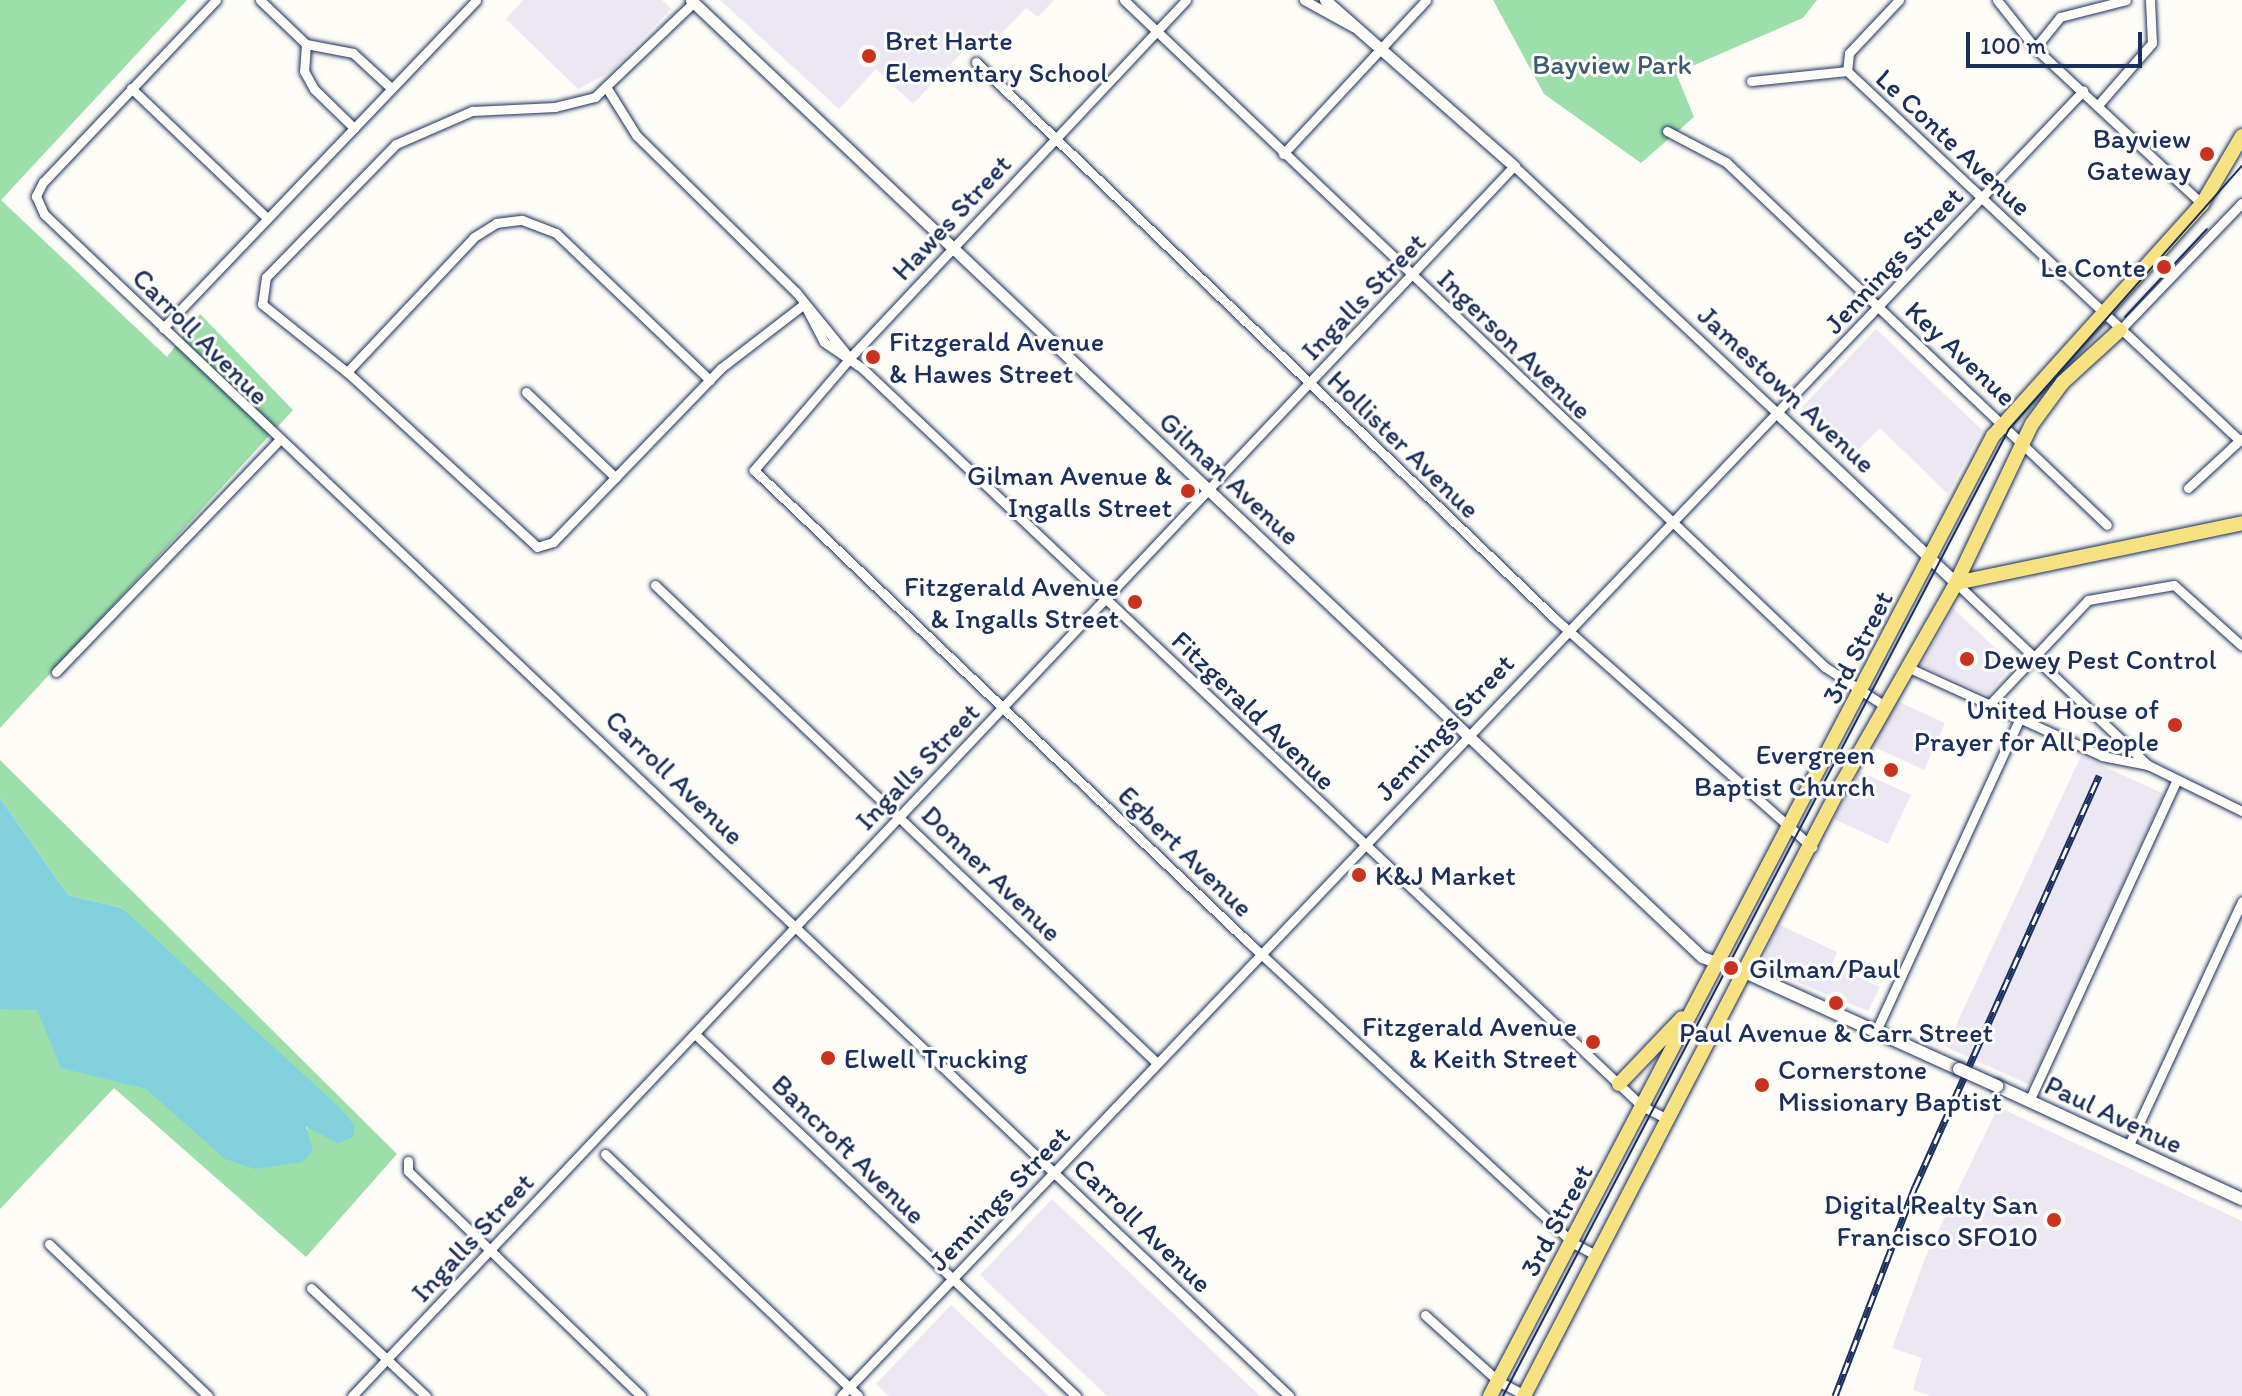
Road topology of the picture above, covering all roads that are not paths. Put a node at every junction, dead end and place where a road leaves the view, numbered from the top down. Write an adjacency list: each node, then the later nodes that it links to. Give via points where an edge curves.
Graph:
1 (216, 0): 23 (street)
2 (260, 0): 16 (street)
3 (476, 0): 22 (street)
4 (1124, 0): 15 (street, Ingerson Avenue)
5 (1186, 0): 15 (street, Hawes Street)
6 (1304, 0): 14 (street, Jamestown Avenue)
7 (1325, 0): 14 (street, Jamestown Avenue)
8 (1426, 0): 17 (street)
9 (1899, 0): 20 (street, Le Conte Avenue, via 1849,53)
10 (1997, 0): 18 (street)
11 (2126, 0): 18 (street, via 2060,17)
12 (2150, 0): 26 (street, via 2152,43)
13 (693, 1): 24 (street); 37 (street, Gilman Avenue)
14 (1365, 30): 17 (street, Jamestown Avenue)
15 (1157, 32): 30 (street, Hawes Street); 31 (street, Ingerson Avenue)
16 (306, 44): 22 (street, via 353,53); 27 (street, via 304,71 314,89)
17 (1385, 47): 31 (street); 32 (street, Jamestown Avenue)
18 (2035, 48): 25 (street)
19 (976, 62): 30 (street, Hollister Avenue)
20 (1847, 71): 21 (street); 33 (street, Le Conte Avenue)
21 (1751, 81)
22 (390, 87): 27 (street)
23 (131, 88): 36 (street); 42 (street, Carroll Avenue, via 38,190 51,222)
24 (608, 90): 39 (street, Fitzgerald Avenue, via 636,135); 45 (street, via 570,105 472,111 412,134 266,277 260,296 265,312)
25 (2083, 91): 26 (street); 33 (street, Jennings Street)
26 (2098, 105): 35 (street)
27 (354, 128): 36 (street)
28 (1667, 131): 40 (street, Key Avenue, via 1726,162)
29 (2242, 136): 35 (main road, 3rd Street)
30 (1052, 141): 37 (street, Hawes Street); 47 (street, Hollister Avenue)
31 (1283, 154): 38 (street, Ingerson Avenue)
32 (1514, 166): 38 (street, Ingalls Street); 49 (street, Jamestown Avenue)
33 (1981, 199): 40 (street, Jennings Street); 41 (street, Le Conte Avenue)
34 (2242, 203): 43 (street)
35 (2202, 204): 41 (main road, 3rd Street)
36 (266, 217): 42 (street)
37 (953, 247): 44 (street, Hawes Street); 57 (street, Gilman Avenue)
38 (1414, 278): 47 (street, Ingalls Street); 59 (street, Ingerson Avenue)
39 (804, 304): 44 (street, Fitzgerald Avenue); 46 (street)
40 (1880, 307): 49 (street, Jennings Street); 50 (street, Key Avenue)
41 (2100, 313): 43 (street, Le Conte Avenue); 50 (main road, 3rd Street)
42 (163, 328): 53 (street, Carroll Avenue)
43 (2120, 330): 51 (street, Le Conte Avenue); 52 (main road, 3rd Street, via 2063,382)
44 (850, 358): 54 (street, Hawes Street); 64 (street, Fitzgerald Avenue)
45 (347, 372): 46 (street, via 474,237 496,223 522,220 556,233); 55 (street, via 531,546 553,542)
46 (710, 380): 55 (street)
47 (1308, 384): 57 (street, Ingalls Street); 65 (street, Hollister Avenue)
48 (526, 392): 55 (street)
49 (1778, 414): 59 (street, Jennings Street); 61 (street, Jamestown Avenue)
50 (2002, 423): 52 (street, Key Avenue); 61 (main road, 3rd Street)
51 (2240, 439): 56 (street)
52 (2022, 441): 60 (street, Key Avenue); 62 (main road, 3rd Street)
53 (277, 442): 69 (street); 84 (street, Carroll Avenue)
54 (754, 470): 73 (street, Egbert Avenue)
55 (616, 478)
56 (2188, 488)
57 (1207, 489): 64 (street, Ingalls Street); 75 (street, Gilman Avenue)
58 (2242, 523): 62 (main road)
59 (1672, 524): 65 (street, Jennings Street); 70 (street, Ingerson Avenue)
60 (2107, 525)
61 (1930, 558): 62 (street, Jamestown Avenue); 70 (main road, 3rd Street)
62 (1956, 583): 67 (street, Jamestown Avenue); 68 (main road, 3rd Street)
63 (655, 585): 79 (street, Donner Avenue)
64 (1106, 599): 73 (street, Ingalls Street); 81 (street, Fitzgerald Avenue)
65 (1569, 628): 75 (street, Jennings Street); 80 (street, Hollister Avenue)
66 (2242, 646): 67 (street, via 2182,588 2166,584 2088,600)
67 (2032, 656): 71 (street); 76 (street, Jamestown Avenue)
68 (1907, 667): 71 (street); 72 (main road, 3rd Street)
69 (56, 672)
70 (1862, 693): 72 (street, Ingerson Avenue); 80 (main road, 3rd Street)
71 (1990, 704): 74 (street)
72 (1885, 706): 82 (main road, 3rd Street)
73 (1004, 707): 79 (street, Ingalls Street); 85 (street, Egbert Avenue)
74 (2020, 718): 76 (street, via 2102,756); 89 (street)
75 (1464, 733): 81 (street, Jennings Street); 86 (street, Gilman Avenue)
76 (2148, 765): 77 (street, Jamestown Avenue)
77 (2176, 782): 78 (street, Jamestown Avenue); 93 (street)
78 (2242, 811)
79 (900, 816): 84 (street, Ingalls Street); 91 (street, Donner Avenue)
80 (1787, 830): 82 (street, Hollister Avenue); 86 (main road, 3rd Street)
81 (1364, 845): 85 (street, Jennings Street); 92 (street, Fitzgerald Avenue)
82 (1812, 847): 87 (main road, 3rd Street)
83 (2242, 901): 96 (street)
84 (798, 925): 90 (street, Ingalls Street); 99 (street, Carroll Avenue)
85 (1260, 952): 91 (street, Jennings Street); 101 (street, Egbert Avenue)
86 (1716, 962): 87 (street, Gilman Avenue); 88 (main road, 3rd Street)
87 (1747, 973): 89 (main road, Paul Avenue); 95 (main road, 3rd Street)
88 (1694, 1006): 92 (main road); 94 (main road, 3rd Street)
89 (1876, 1031): 93 (main road, Paul Avenue, bridge)
90 (695, 1034): 103 (street, Ingalls Street); 105 (street, Bancroft Avenue)
91 (1157, 1063): 99 (street, Jennings Street)
92 (1619, 1084): 94 (street, Fitzgerald Avenue)
93 (2029, 1101): 96 (main road, Paul Avenue)
94 (1642, 1106): 95 (street, Fitzgerald Avenue); 101 (main road, 3rd Street)
95 (1668, 1119): 104 (main road, 3rd Street)
96 (2128, 1147): 100 (main road, Paul Avenue)
97 (605, 1154): 110 (street)
98 (408, 1166): 103 (street)
99 (1056, 1171): 105 (street, Jennings Street); 119 (street, Carroll Avenue)
100 (2242, 1199)
101 (1573, 1243): 104 (street, Egbert Avenue); 109 (main road, 3rd Street)
102 (49, 1244): 112 (street)
103 (489, 1251): 108 (street, Ingalls Street); 115 (street)
104 (1594, 1254): 111 (main road, 3rd Street)
105 (952, 1279): 110 (street, Jennings Street); 118 (street, Bancroft Avenue)
106 (311, 1288): 108 (street)
107 (1425, 1315): 109 (street)
108 (387, 1359): 113 (street, Ingalls Street); 114 (street)
109 (1498, 1381): 111 (street); 120 (main road, 3rd Street)
110 (849, 1388): 116 (street, Jennings Street); 117 (street)
111 (1524, 1395)
112 (208, 1396)
113 (352, 1396)
114 (426, 1396)
115 (641, 1396)
116 (841, 1396)
117 (858, 1396)
118 (1076, 1396)
119 (1289, 1396)
120 (1490, 1396)

